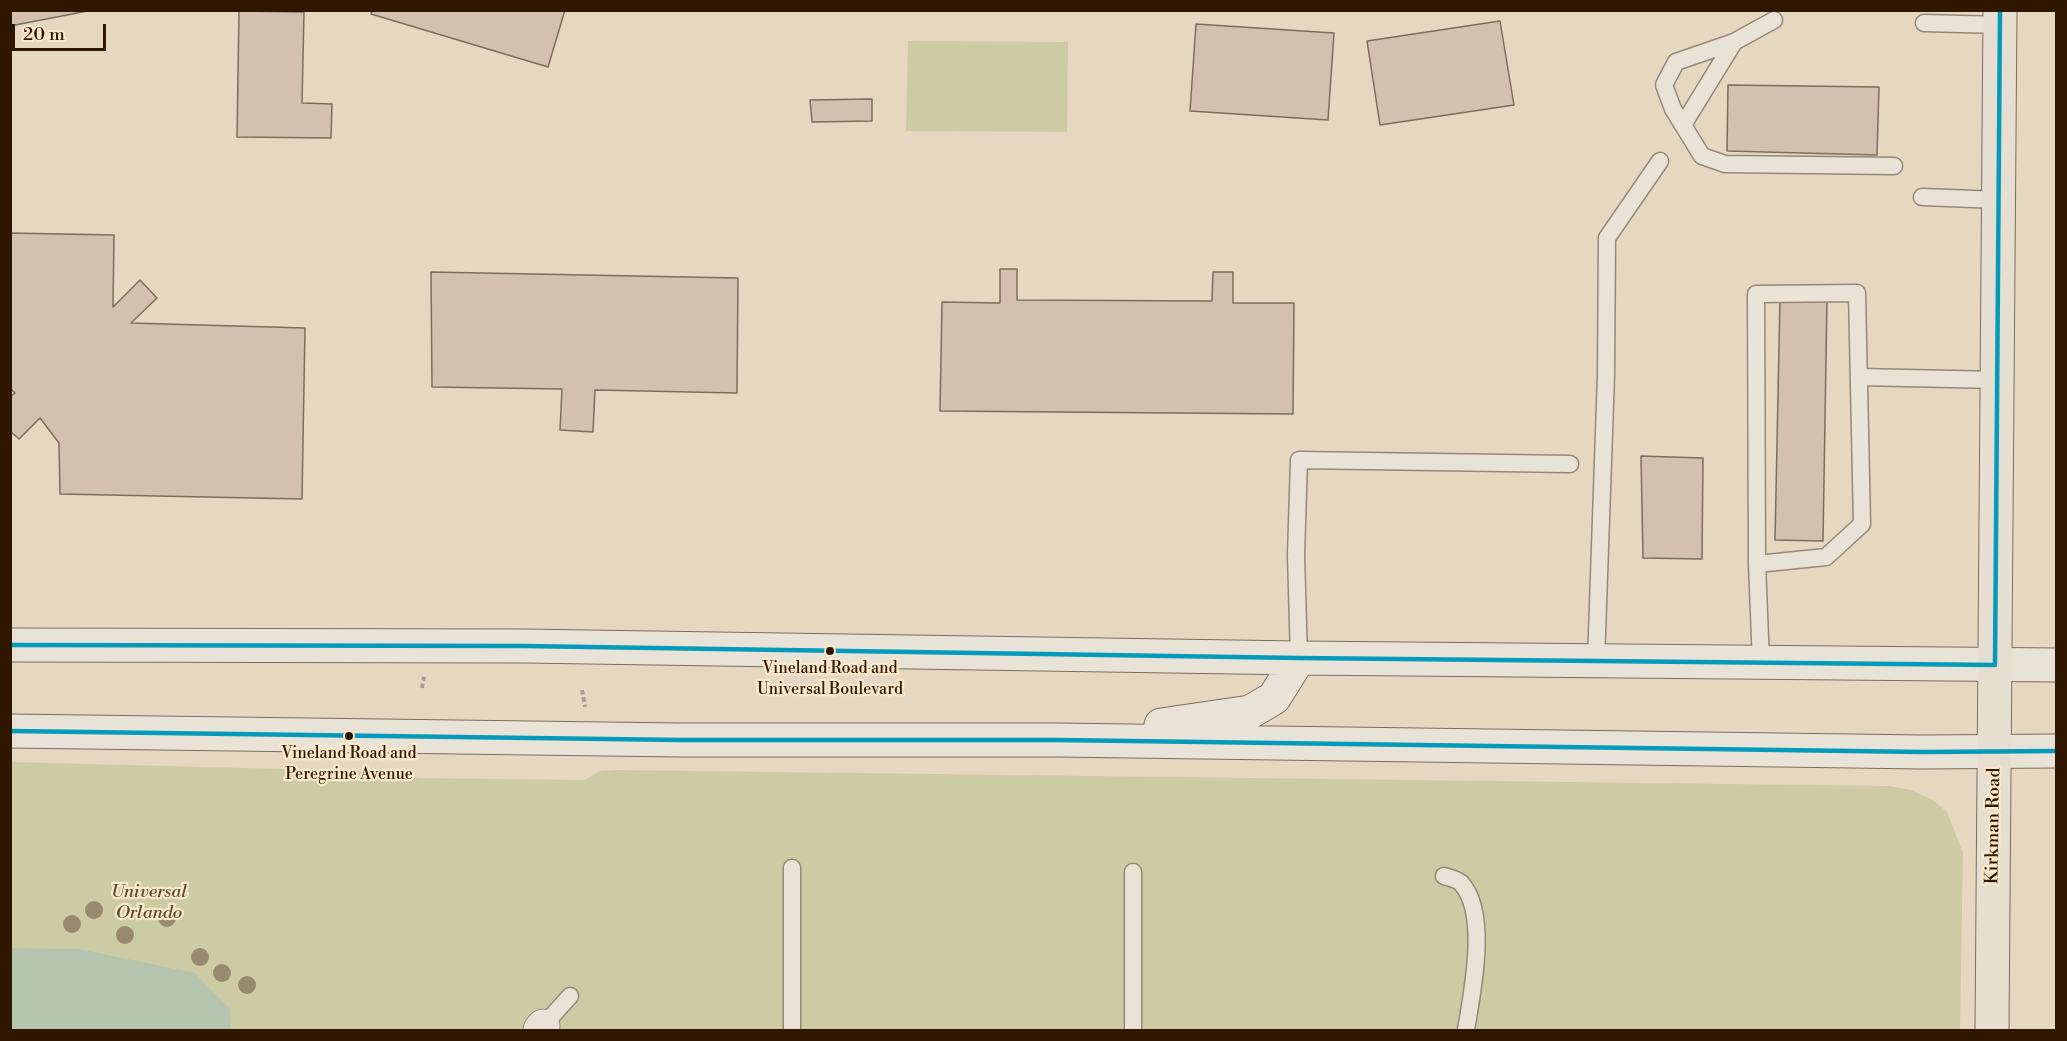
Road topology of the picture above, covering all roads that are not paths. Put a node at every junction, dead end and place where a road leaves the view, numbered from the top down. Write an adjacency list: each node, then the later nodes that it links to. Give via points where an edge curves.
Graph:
1 (2000, 18): 3 (lane); 9 (main road, Kirkman Road)
2 (1774, 20): 4 (lane)
3 (1924, 23)
4 (1734, 42): 5 (lane); 5 (lane, via 1676,62 1665,85)
5 (1683, 125): 7 (lane, via 1702,156 1725,164)
6 (1660, 161): 16 (lane, via 1607,238)
7 (1894, 166)
8 (1922, 196): 9 (lane)
9 (1999, 200): 11 (main road, Kirkman Road)
10 (1860, 377): 11 (lane); 13 (lane, via 1862,524 1827,557); 13 (lane, via 1857,293 1756,294)
11 (1997, 380): 18 (main road, Kirkman Road)
12 (1570, 464): 15 (lane, via 1299,460)
13 (1757, 564): 17 (lane)
14 (10, 645): 15 (main road, via 524,646)
15 (1299, 658): 16 (main road); 21 (main road, via 1275,698 1250,712)
16 (1596, 662): 17 (main road)
17 (1761, 663): 18 (main road)
18 (1995, 665): 19 (main road); 23 (main road, Kirkman Road)
19 (2056, 665)
20 (10, 731): 21 (main road, via 680,740)
21 (1058, 740): 23 (main road)
22 (2056, 751): 23 (main road)
23 (1994, 752): 32 (main road, Kirkman Road)
24 (792, 868): 29 (lane)
25 (1133, 872): 30 (lane)
26 (1444, 876): 31 (lane, via 1459,881 1471,897 1476,917 1475,968)
27 (570, 996): 28 (lane)
28 (541, 1028)
29 (792, 1030)
30 (1133, 1030)
31 (1466, 1030)
32 (1992, 1030)

